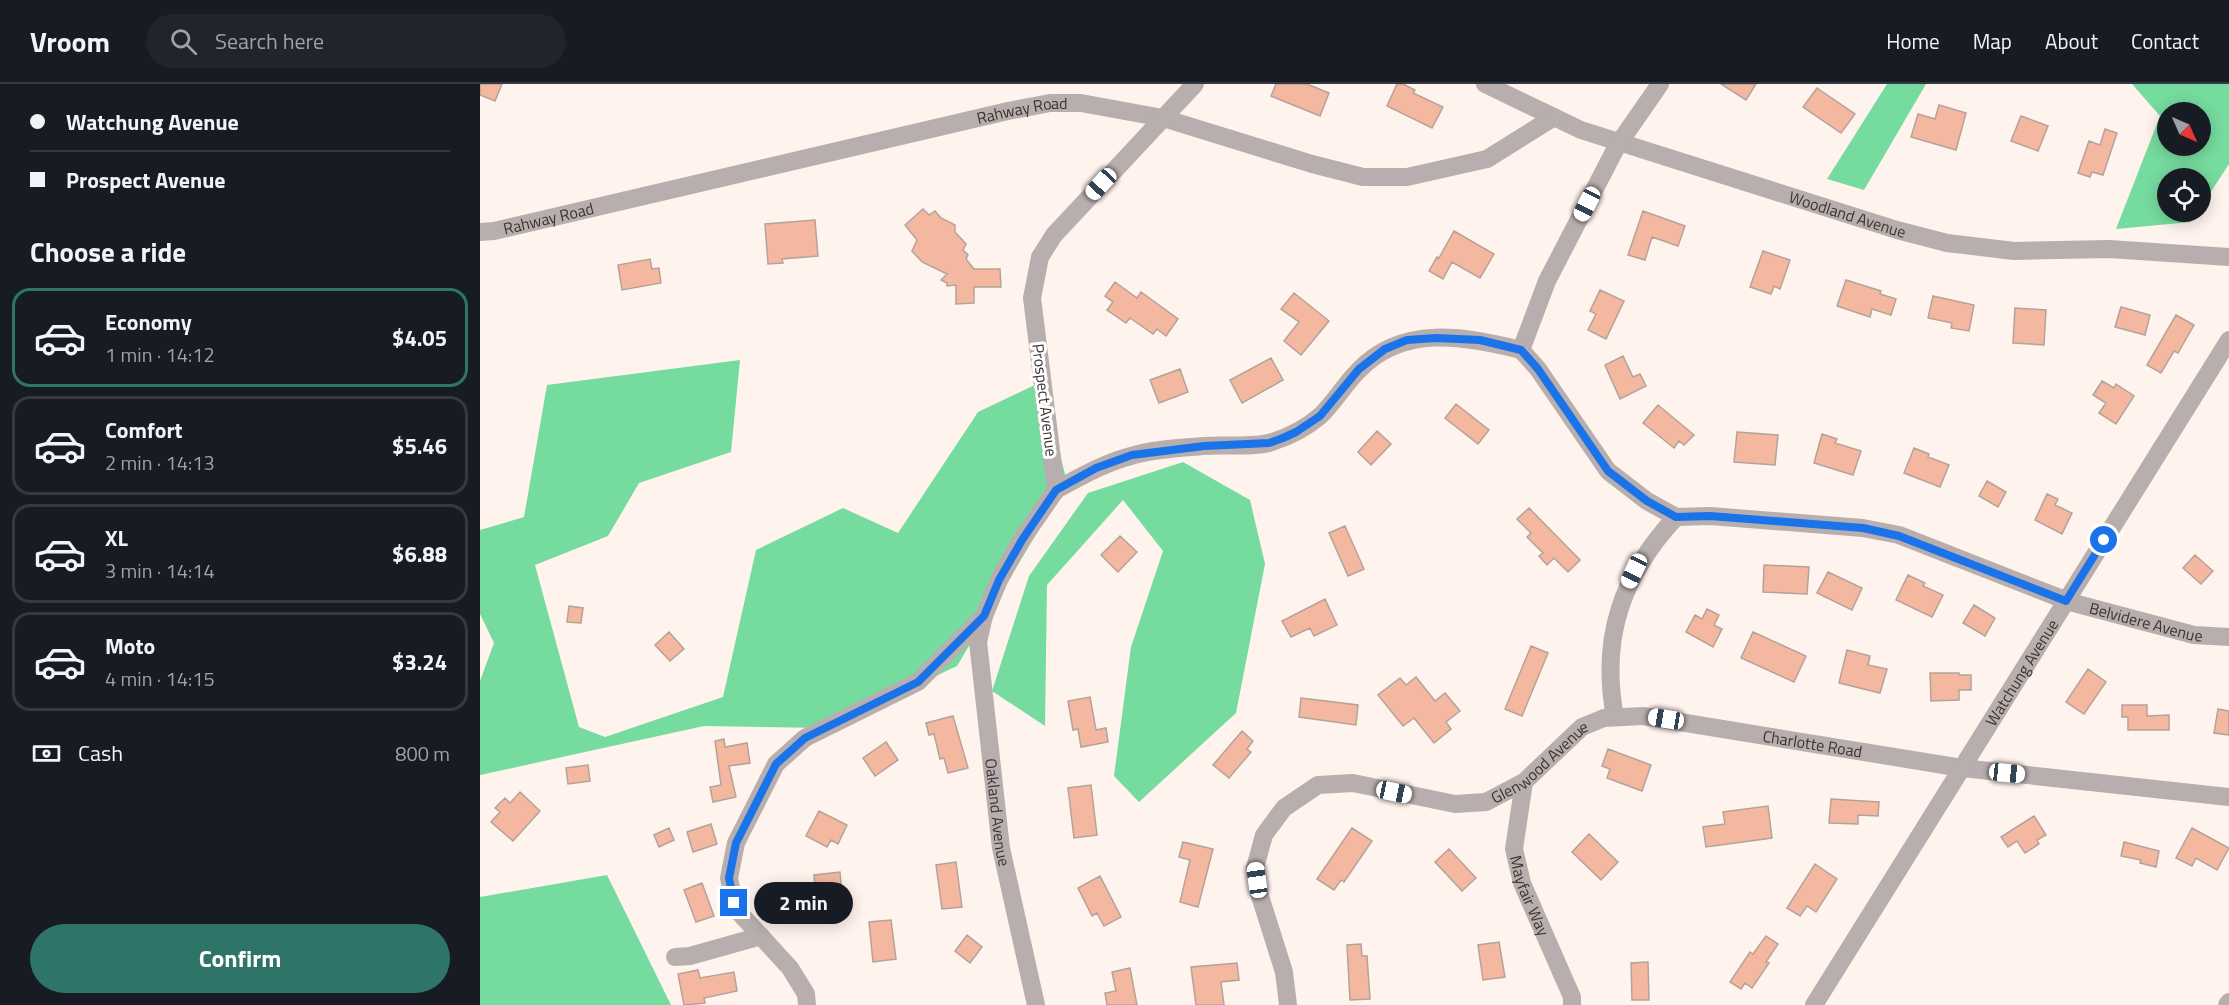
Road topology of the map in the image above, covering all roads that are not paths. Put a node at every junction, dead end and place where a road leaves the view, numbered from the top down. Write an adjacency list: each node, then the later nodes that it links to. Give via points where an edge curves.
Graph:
1 (1195, 84): 5 (street, Prospect Avenue)
2 (1485, 84): 4 (street, Woodland Avenue)
3 (1660, 84): 6 (street)
4 (1554, 117): 5 (street, Rahway Road, via 1487,159 1407,177 1363,177); 6 (street, Woodland Avenue)
5 (1163, 118): 7 (street, Rahway Road, via 1081,103 1050,103); 11 (street, Prospect Avenue, via 1054,235 1040,257 1032,298)
6 (1620, 142): 8 (street, Woodland Avenue, via 1947,243 2014,251 2109,249); 10 (street, via 1547,281)
7 (480, 232)
8 (2229, 257)
9 (2229, 340): 13 (street, Watchung Avenue)
10 (1521, 350): 11 (street, via 1480,340 1407,340 1385,349 1359,369 1320,416 1296,432 1269,443 1132,455 1096,468); 12 (street, via 1608,471)
11 (1056, 490): 14 (street, via 999,580)
12 (1676, 517): 13 (street, Belvidere Avenue, via 1710,516 1872,530 1899,536); 16 (street, via 1640,562 1618,612 1610,656)
13 (2066, 601): 15 (street, Belvidere Avenue, via 2194,635); 17 (street, Watchung Avenue)
14 (984, 616): 20 (street, via 918,682 805,738 776,764 736,843 729,878 735,908); 23 (street, Oakland Avenue, via 978,642 1001,848)
15 (2229, 637)
16 (1615, 717): 17 (street, Charlotte Road, via 1643,716); 18 (street, Glenwood Avenue, via 1582,727)
17 (1962, 768): 19 (street, Charlotte Road); 26 (street, Watchung Avenue)
18 (1524, 782): 24 (street, Glenwood Avenue, via 1486,802 1455,804 1353,783 1318,785 1284,808 1264,835 1255,868 1284,972); 25 (street, Mayfair Way, via 1515,849 1522,883 1572,997)
19 (2229, 796)
20 (761, 936): 21 (street); 22 (street, via 790,968 806,994)
21 (675, 957)
22 (807, 1005)
23 (1036, 1005)
24 (1288, 1005)
25 (1572, 1005)
26 (1814, 1005)

